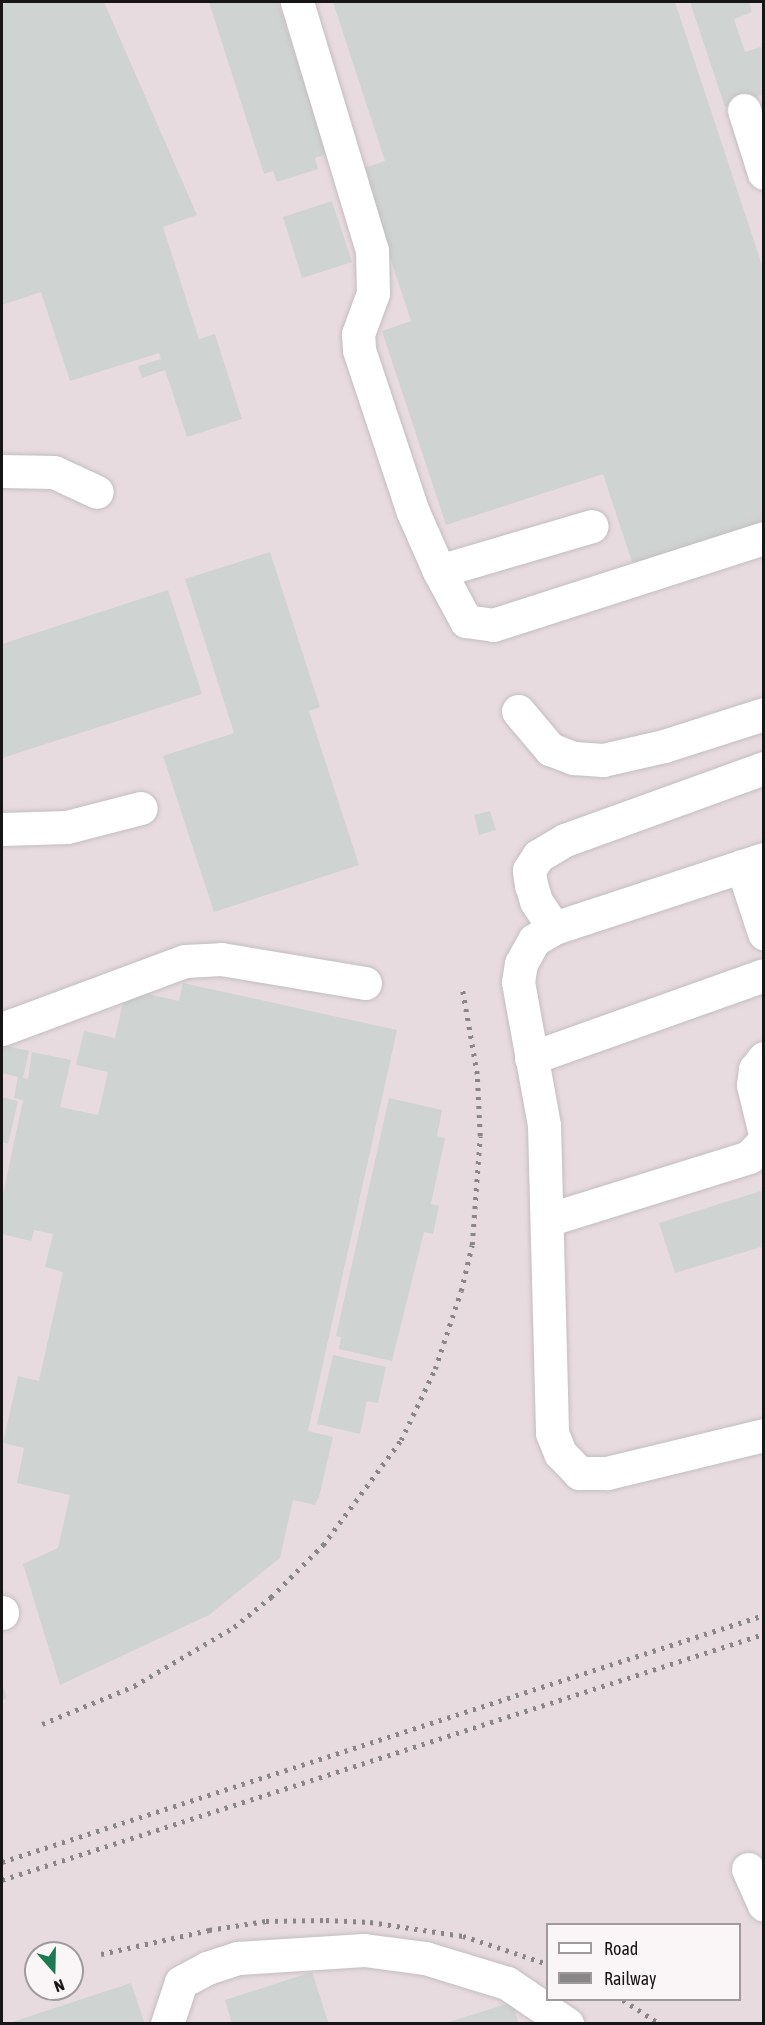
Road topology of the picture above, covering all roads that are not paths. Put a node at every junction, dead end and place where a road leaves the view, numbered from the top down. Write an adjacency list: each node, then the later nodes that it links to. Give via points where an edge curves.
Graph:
1 (297, 2): 8 (lane, via 372,250 374,293 358,334 359,350 414,512)
2 (744, 110): 3 (lane)
3 (764, 173)
4 (2, 471): 5 (lane, via 54,472)
5 (97, 492)
6 (592, 526): 8 (lane)
7 (764, 538): 8 (lane, via 493,625 466,621)
8 (439, 571)
9 (518, 711): 10 (lane, via 550,749 574,758 603,760 664,746)
10 (764, 714)
11 (764, 768): 15 (lane, via 565,840 538,856 529,870 531,885 536,901)
12 (141, 808): 13 (lane, via 68,827)
13 (2, 829)
14 (753, 862): 15 (lane); 16 (lane)
15 (554, 928): 20 (lane, via 534,940 521,963 518,982)
16 (764, 933)
17 (764, 975): 20 (lane)
18 (364, 983): 19 (lane, via 221,959 185,961)
19 (2, 1029)
20 (531, 1058): 24 (lane, via 544,1125)
21 (764, 1058): 22 (lane, via 755,1069 753,1085)
22 (764, 1131)
23 (764, 1141): 24 (lane, via 749,1157)
24 (547, 1220): 25 (lane, via 552,1433 560,1453 579,1473 607,1473)
25 (764, 1435)
26 (748, 1869): 27 (lane)
27 (764, 1905)
28 (167, 2024): 29 (lane, via 181,1982 207,1968 250,1957 364,1950 425,1958 507,1983)
29 (567, 2024)

